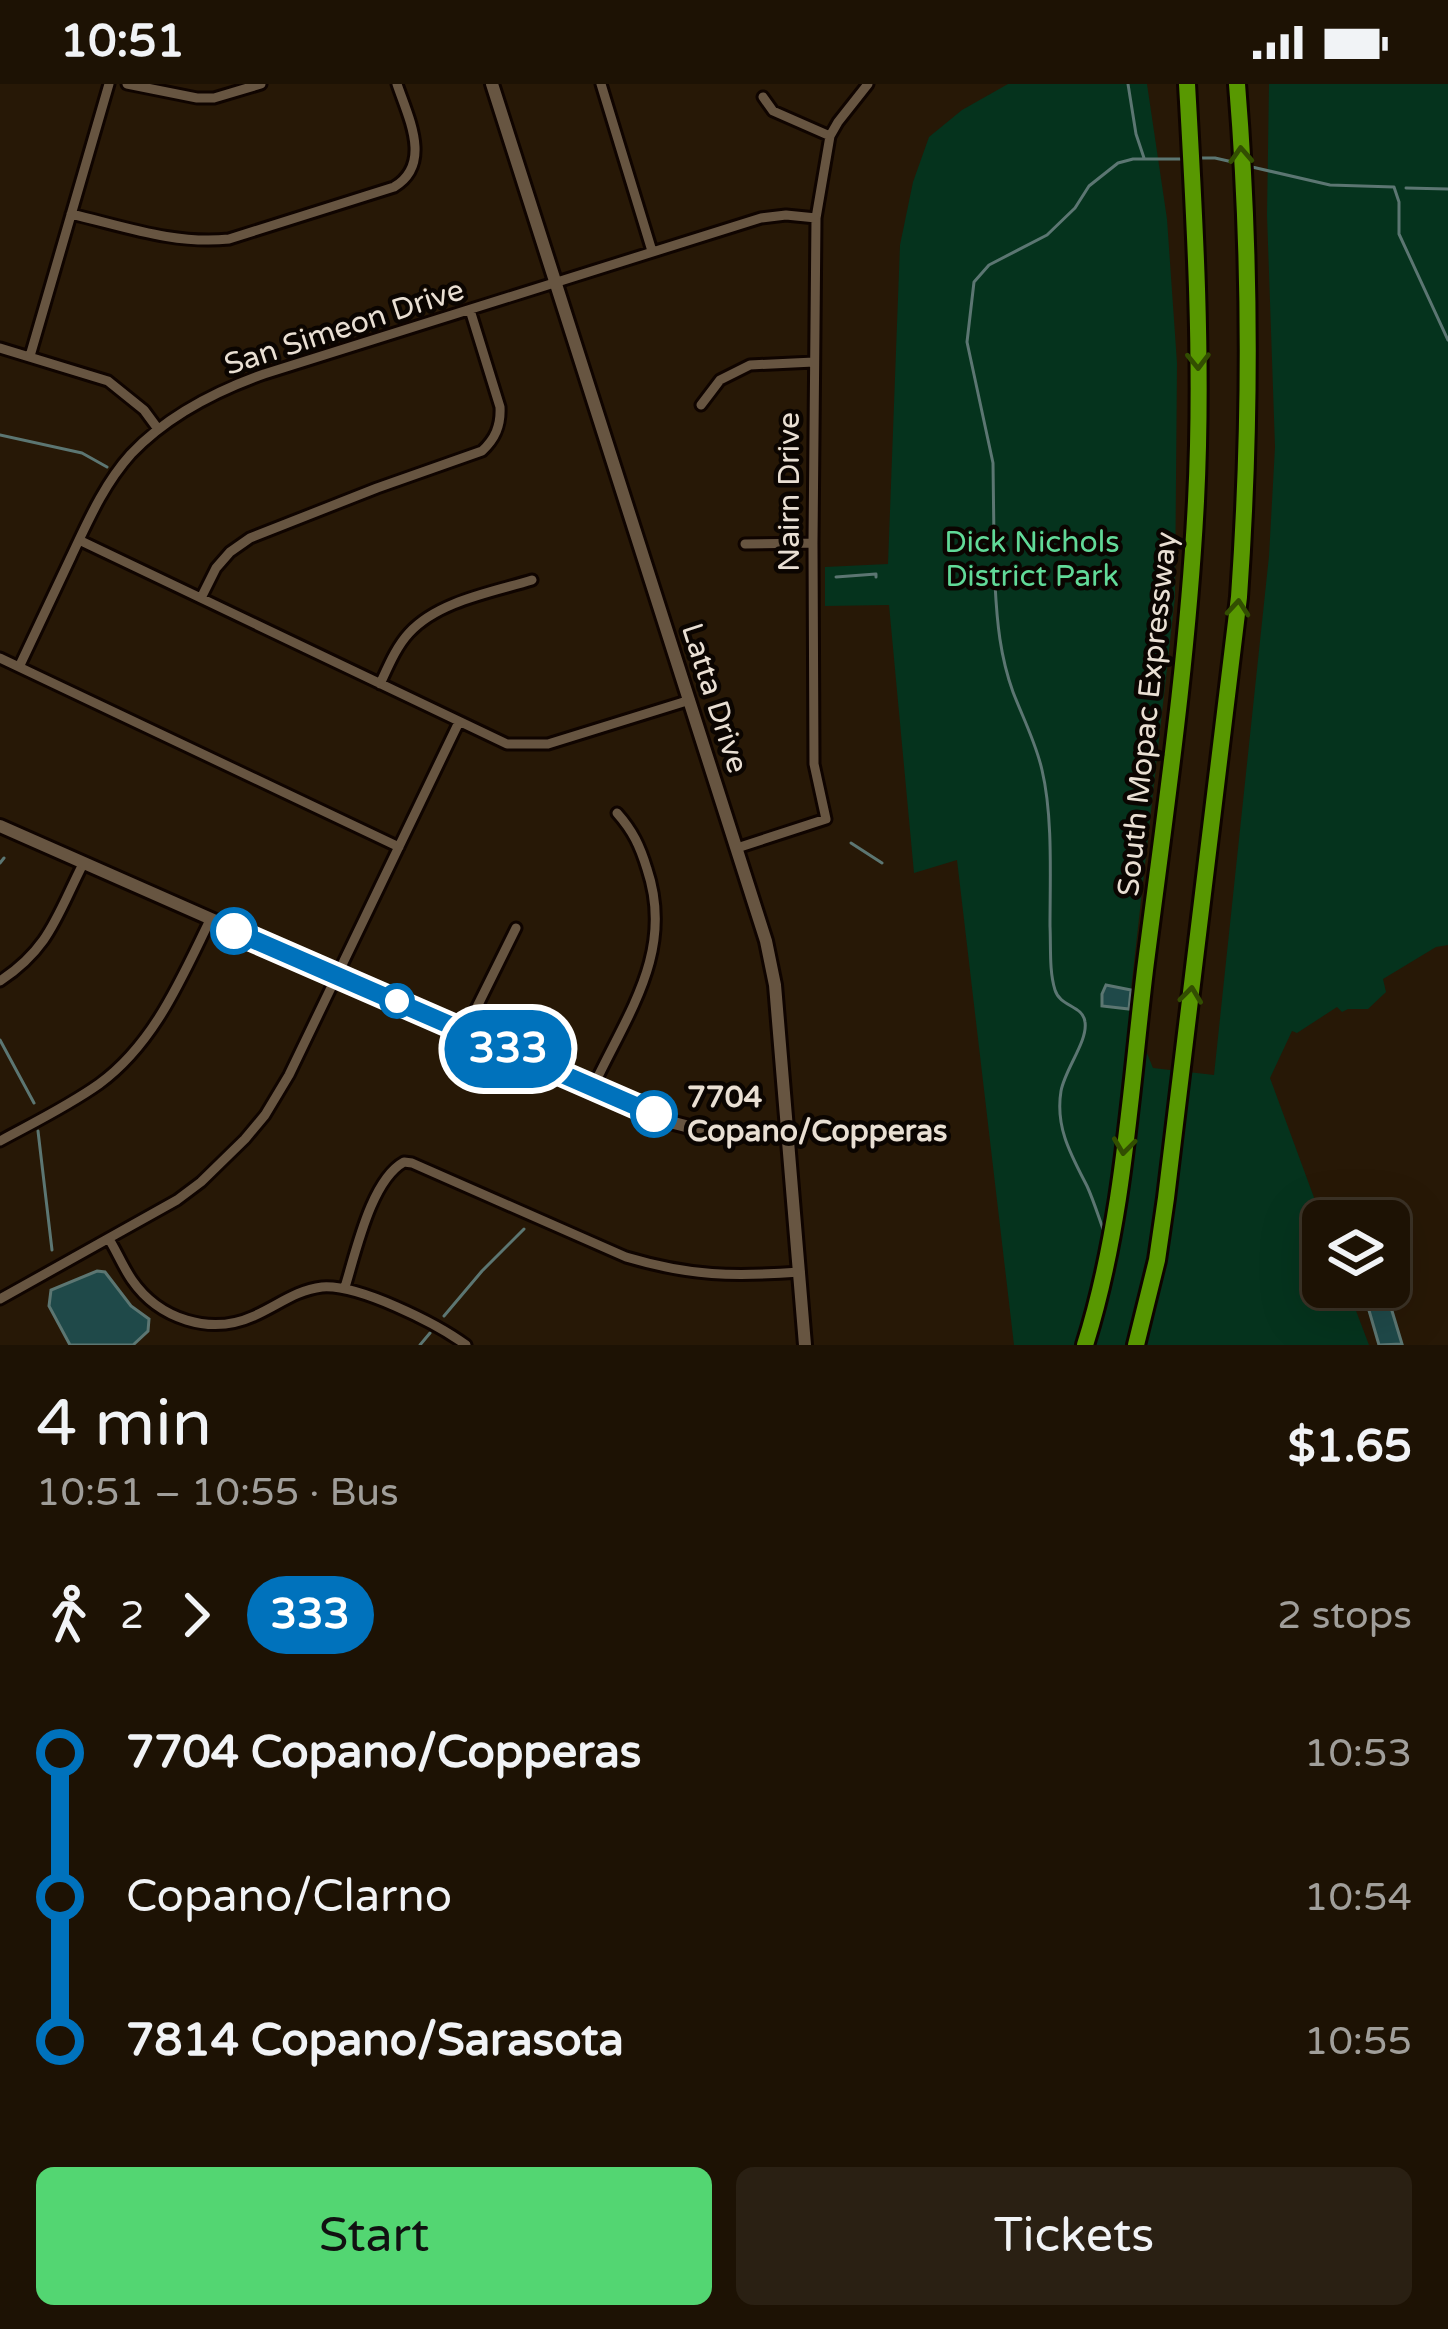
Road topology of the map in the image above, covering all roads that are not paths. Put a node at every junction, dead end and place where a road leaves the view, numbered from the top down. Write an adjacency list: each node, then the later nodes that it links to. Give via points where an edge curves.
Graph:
1 (109, 84): 12 (street)
2 (127, 84): 3 (street, via 196,98)
3 (261, 84)
4 (397, 84): 12 (street, via 416,151 410,173 394,188 208,242)
5 (492, 84): 15 (street, Latta Drive)
6 (601, 84): 14 (street)
7 (868, 84): 11 (street, Nairn Drive)
8 (1237, 84): 52 (highway, one-way to 8, via 1177,1112 1242,557 1249,393)
9 (1183, 94): 51 (highway, South Mopac Expressway, one-way to 51, via 1199,392 1190,592 1108,1251)
10 (763, 97): 11 (street, via 773,111)
11 (830, 136): 13 (street, Nairn Drive)
12 (71, 214): 18 (street)
13 (817, 218): 14 (street, San Simeon Drive, via 761,218); 19 (street, Nairn Drive)
14 (652, 250): 15 (street, San Simeon Drive)
15 (557, 282): 16 (street, San Simeon Drive); 30 (street, Latta Drive)
16 (470, 310): 21 (street, San Simeon Drive, via 240,383); 26 (street, via 500,407 487,446 250,538 216,568)
17 (0, 348): 18 (street)
18 (30, 356): 21 (street, via 108,381)
19 (814, 362): 20 (street, via 750,365 720,380); 23 (street, Nairn Drive)
20 (700, 405)
21 (158, 429): 22 (street, San Simeon Drive, via 116,472)
22 (79, 540): 26 (street); 28 (street, San Simeon Drive)
23 (813, 543): 24 (street); 35 (street, Nairn Drive, via 814,776 826,819)
24 (745, 544)
25 (532, 580): 29 (street, via 427,618)
26 (201, 598): 29 (street)
27 (0, 658): 28 (street)
28 (20, 665): 34 (street)
29 (380, 684): 31 (street)
30 (690, 700): 31 (street, via 530,746); 35 (street, Latta Drive)
31 (459, 722): 34 (street)
32 (616, 813): 42 (street, via 636,836 652,884 656,940)
33 (0, 826): 36 (street)
34 (399, 847): 39 (street)
35 (737, 848): 43 (street, Latta Drive, via 775,985)
36 (82, 864): 37 (street); 40 (street, via 44,944)
37 (210, 920): 39 (street); 44 (street, via 144,1040 101,1082)
38 (516, 928): 41 (street)
39 (338, 976): 41 (street); 45 (street, via 289,1075 245,1139 176,1200)
40 (0, 980)
41 (465, 1031): 42 (street)
42 (593, 1087): 43 (street, via 698,1131)
43 (786, 1131): 46 (street, Latta Drive)
44 (0, 1141)
45 (110, 1239): 47 (street, via 144,1294 196,1324 237,1323 302,1292); 48 (street)
46 (800, 1272): 47 (street, via 739,1277 661,1268 404,1162 386,1177); 50 (street, Latta Drive)
47 (345, 1287): 49 (street)
48 (0, 1299)
49 (466, 1345)
50 (805, 1345)
51 (1085, 1345)
52 (1136, 1345)

